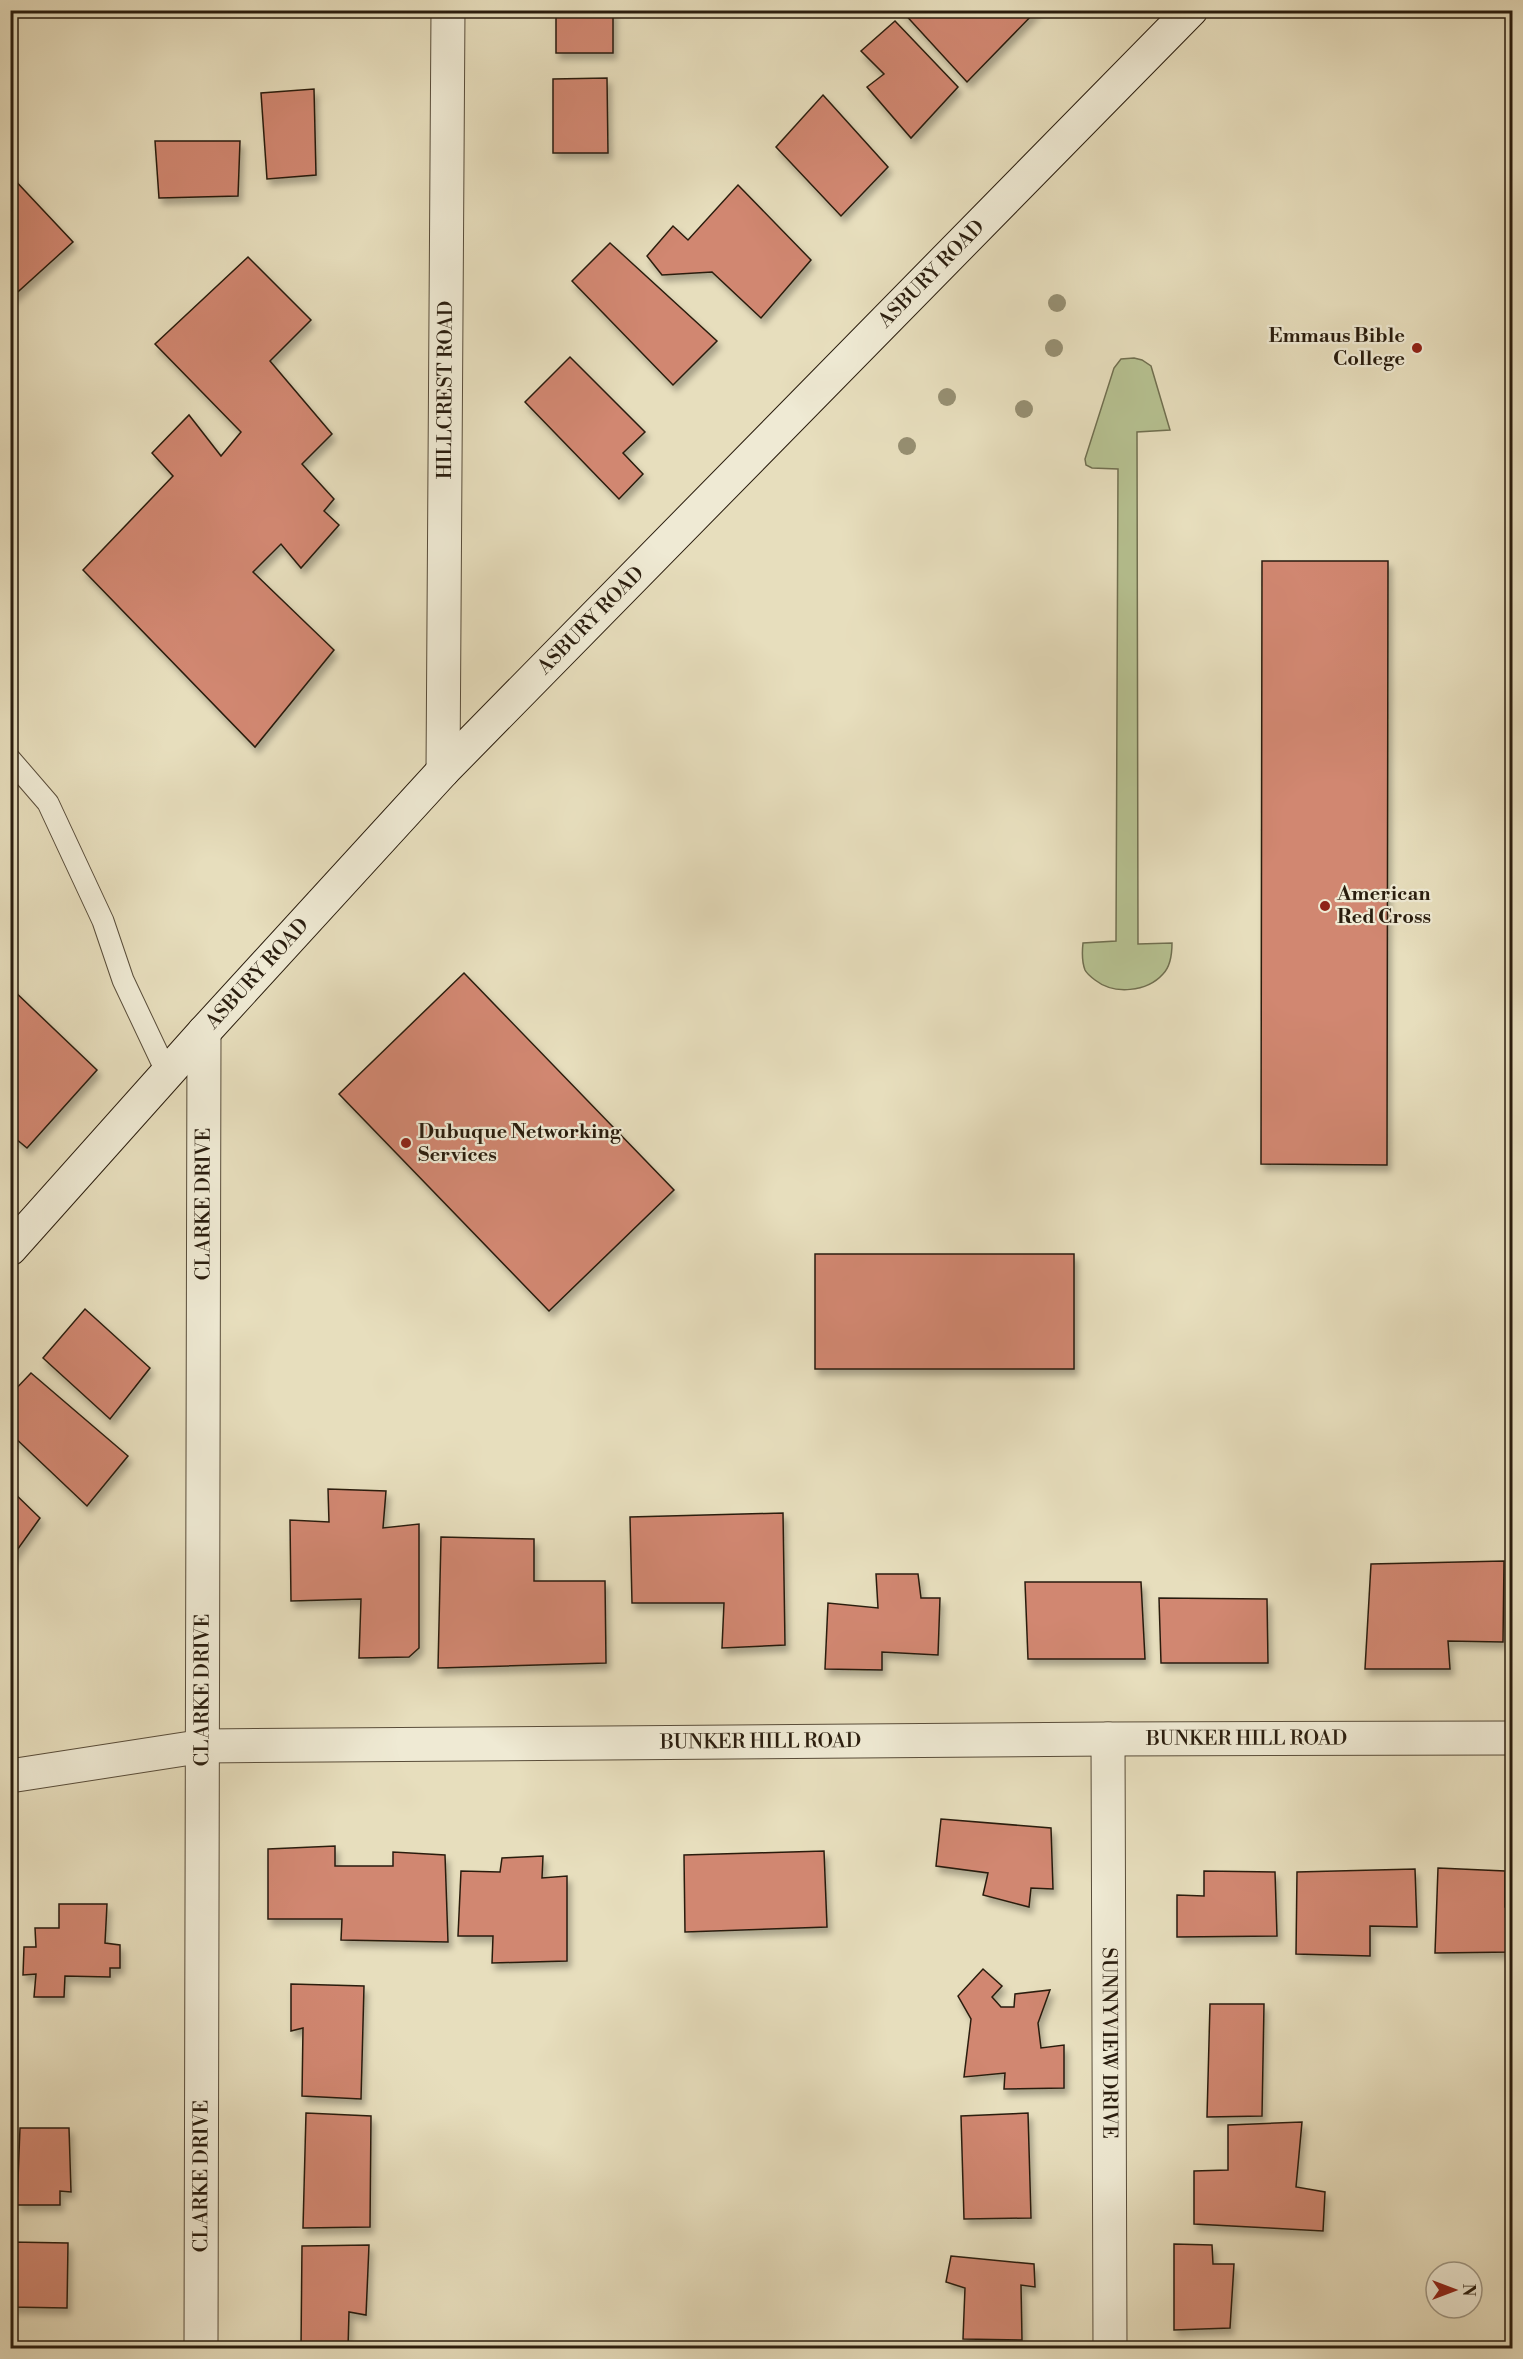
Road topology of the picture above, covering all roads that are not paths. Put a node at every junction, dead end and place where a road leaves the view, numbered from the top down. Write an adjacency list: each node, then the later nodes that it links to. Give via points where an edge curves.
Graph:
1 (448, 10): 4 (street, HILLCREST ROAD)
2 (1191, 10): 4 (street, ASBURY ROAD)
3 (10, 759): 6 (lane, via 48,803)
4 (443, 771): 5 (street, ASBURY ROAD)
5 (204, 1032): 6 (street, ASBURY ROAD); 10 (street, CLARKE DRIVE)
6 (167, 1073): 7 (street, ASBURY ROAD)
7 (10, 1249)
8 (1108, 1738): 9 (street, BUNKER HILL ROAD); 10 (street, BUNKER HILL ROAD); 13 (street, SUNNYVIEW DRIVE)
9 (1512, 1738)
10 (204, 1746): 11 (street, BUNKER HILL ROAD); 12 (street, CLARKE DRIVE)
11 (10, 1776)
12 (201, 2349)
13 (1110, 2349)

